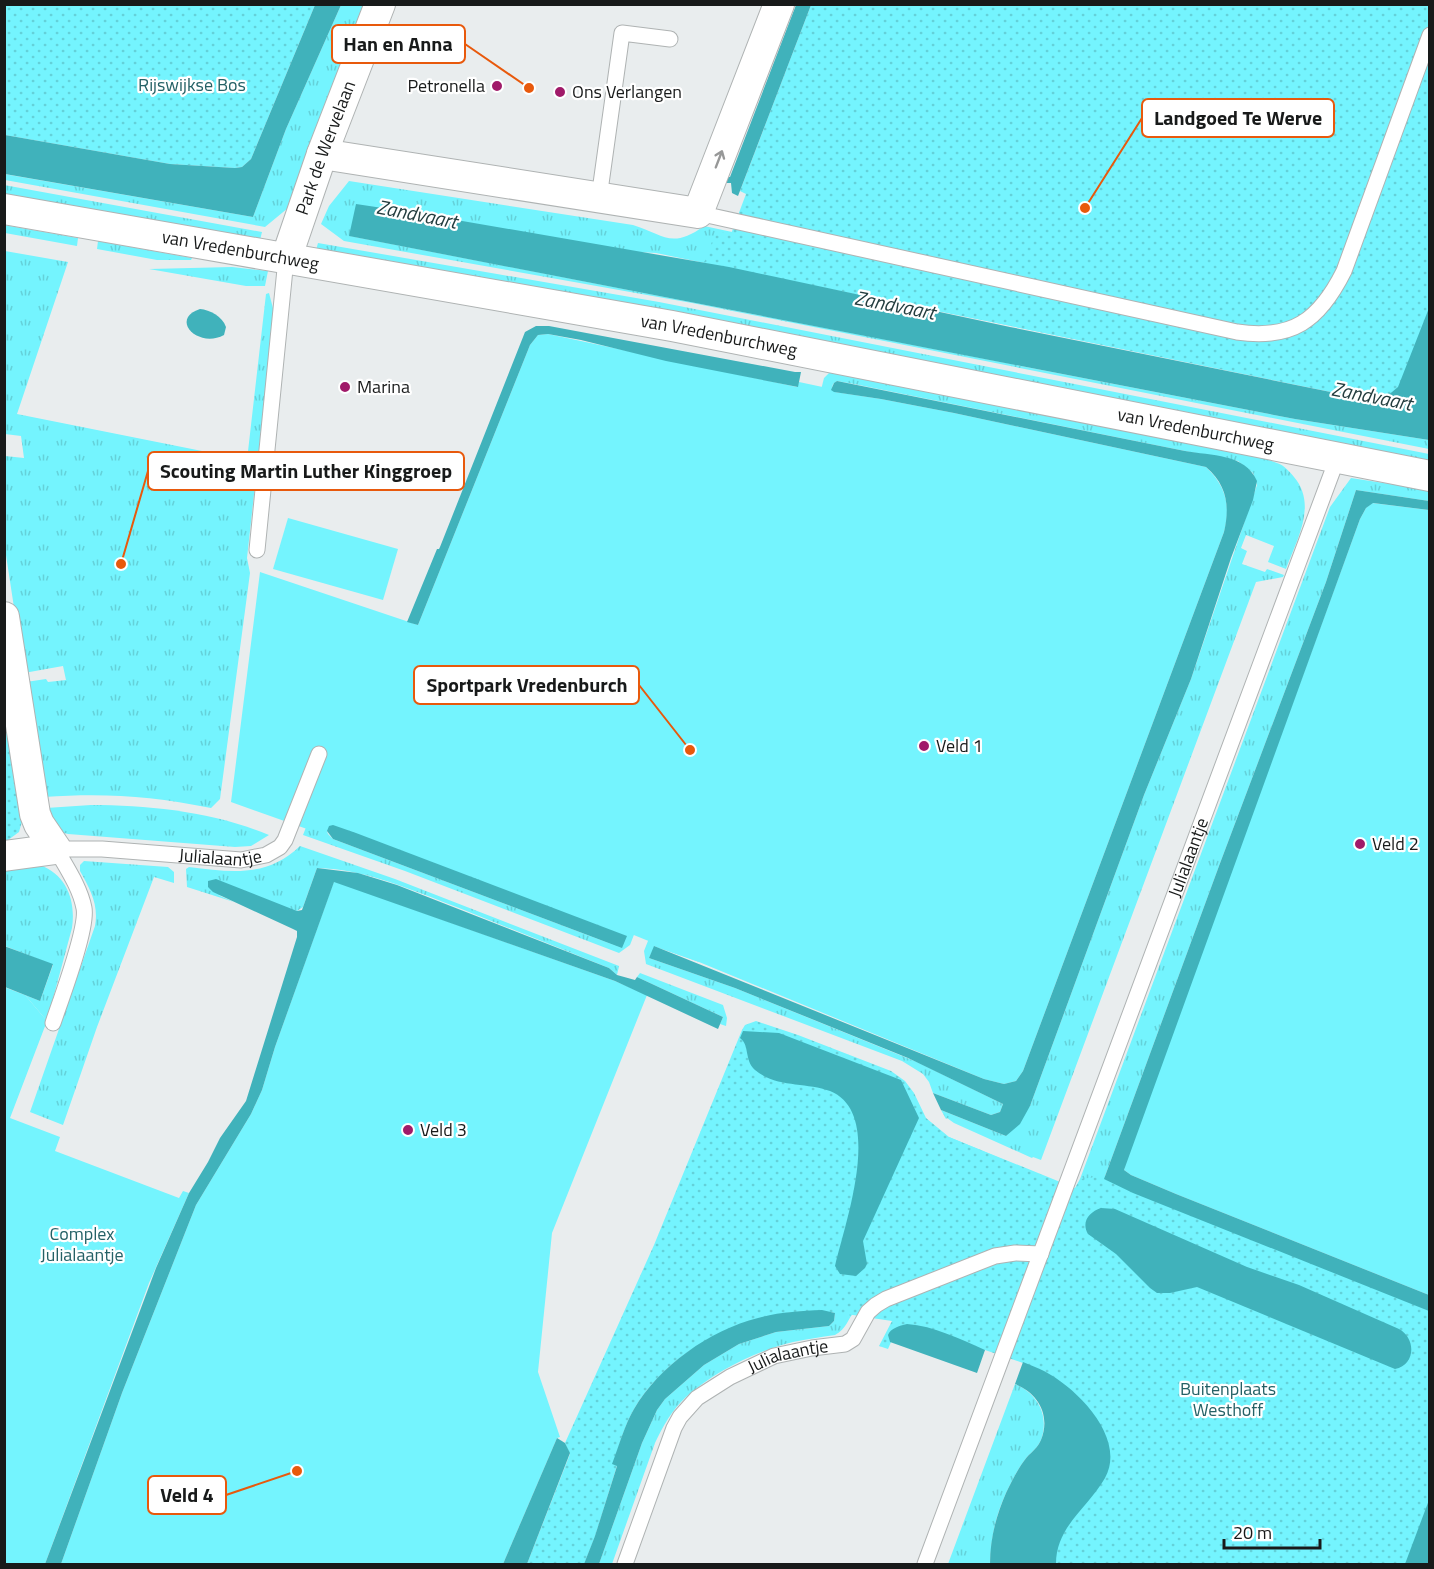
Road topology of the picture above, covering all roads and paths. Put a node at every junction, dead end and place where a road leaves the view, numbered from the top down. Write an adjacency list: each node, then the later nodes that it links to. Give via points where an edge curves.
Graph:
1 (380, 4): 5 (street, Park de Wervelaan)
2 (779, 4): 8 (street, one-way to 2)
3 (1430, 35): 8 (lane, via 1344,271 1329,298 1314,313 1279,333 1237,332)
4 (670, 39): 6 (lane, via 622,33)
5 (322, 154): 6 (street); 9 (street, Park de Wervelaan)
6 (599, 198): 8 (street)
7 (4, 209): 9 (street, van Vredenburchweg)
8 (698, 213)
9 (286, 259): 10 (street, van Vredenburchweg, via 730,337); 12 (lane)
10 (1337, 459): 11 (street, van Vredenburchweg); 18 (lane, Julialaantje)
11 (1430, 477)
12 (257, 550)
13 (4, 616): 15 (street, via 35,814)
14 (319, 754): 15 (lane, Julialaantje, via 285,840 279,848 260,857 234,860)
15 (56, 849): 16 (street, Julialaantje); 17 (lane, via 79,891 85,912)
16 (4, 856)
17 (53, 1023)
18 (1041, 1254): 19 (lane, Julialaantje, via 995,1256 886,1299 868,1312 853,1339 845,1344 774,1356 709,1389 674,1428); 20 (lane, Julialaantje)
19 (625, 1564)
20 (925, 1564)

